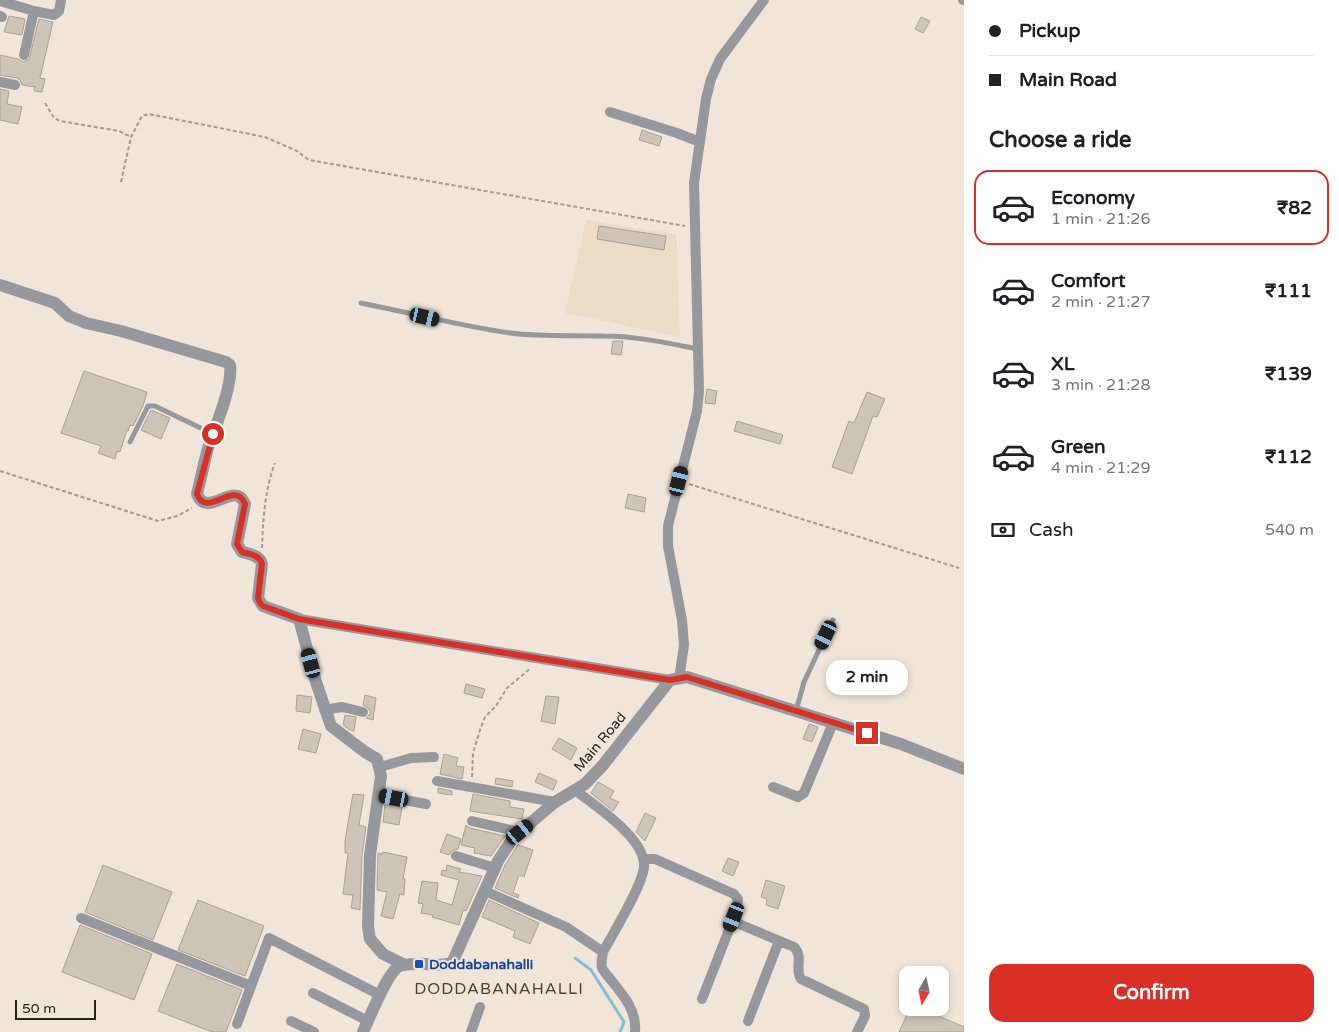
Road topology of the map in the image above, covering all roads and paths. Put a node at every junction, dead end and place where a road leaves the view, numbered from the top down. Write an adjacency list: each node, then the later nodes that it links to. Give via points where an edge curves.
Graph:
1 (61, 0): 4 (street, via 59,11 54,14)
2 (764, 0): 11 (street, via 720,59 706,99)
3 (0, 1): 4 (street)
4 (34, 11): 5 (street)
5 (24, 55)
6 (0, 82): 7 (street)
7 (15, 85)
8 (45, 103): 10 (path, via 54,118 60,121)
9 (610, 112): 11 (street)
10 (131, 137): 12 (path); 13 (path, via 142,116 156,115 265,137 309,160)
11 (700, 142): 13 (street, via 694,183)
12 (121, 182)
13 (695, 228): 16 (street)
14 (0, 285): 17 (street, via 56,303 69,316 86,323 226,362 231,371)
15 (361, 303): 16 (lane, via 510,333 638,338)
16 (698, 349): 21 (street, via 696,411)
17 (213, 434): 18 (lane, via 148,406); 22 (street, via 197,494)
18 (130, 442)
19 (276, 463): 23 (path, via 266,504)
20 (0, 471): 22 (path, via 158,521)
21 (679, 481): 24 (path); 28 (street, via 668,526 668,546 684,645)
22 (203, 503): 23 (street, via 240,496 245,504 237,544 242,552)
23 (261, 560): 25 (street, via 260,603)
24 (959, 568)
25 (299, 619): 27 (street); 29 (street)
26 (833, 620): 30 (lane, via 804,682)
27 (543, 659): 28 (street); 37 (path, via 507,688 485,717 473,753)
28 (674, 679): 30 (street, via 687,677); 39 (street, Main Road, via 603,765)
29 (324, 710): 31 (street, via 342,707); 34 (street, via 331,726 374,756)
30 (796, 711): 32 (street)
31 (363, 712)
32 (833, 722): 35 (street); 38 (street, via 804,793 798,797)
33 (434, 758): 34 (street, via 411,758)
34 (380, 767): 40 (street)
35 (964, 769)
36 (437, 781): 37 (street)
37 (471, 786): 41 (street)
38 (774, 787)
39 (575, 790): 41 (street, Main Road); 46 (street, via 634,840)
40 (378, 795): 42 (street); 53 (street, via 370,855 368,927 370,939 383,954)
41 (555, 802): 44 (street, Main Road)
42 (426, 804)
43 (472, 821): 44 (street)
44 (520, 832): 47 (street, Main Road)
45 (456, 856): 47 (street)
46 (643, 859): 49 (street, via 655,859 734,894 738,899); 52 (street, via 644,871 636,891)
47 (495, 868): 48 (street, Main Road)
48 (485, 891): 52 (street, via 566,927); 53 (street, Main Road, via 452,963 442,966)
49 (734, 917): 51 (street, via 739,924); 57 (street)
50 (81, 918): 54 (street)
51 (778, 941): 59 (street); 66 (street, via 798,951 800,979 864,1009 865,1016)
52 (603, 952): 65 (street, via 602,966 633,1011)
53 (405, 965): 56 (street, via 393,972)
54 (251, 986): 56 (street, via 270,938); 61 (street)
55 (313, 993): 62 (street)
56 (380, 995): 62 (street)
57 (702, 999)
58 (480, 1007): 64 (street)
59 (748, 1020)
60 (291, 1021): 63 (street)
61 (237, 1024)
62 (366, 1027)
63 (314, 1032)
64 (471, 1032)
65 (634, 1032)
66 (857, 1032)

